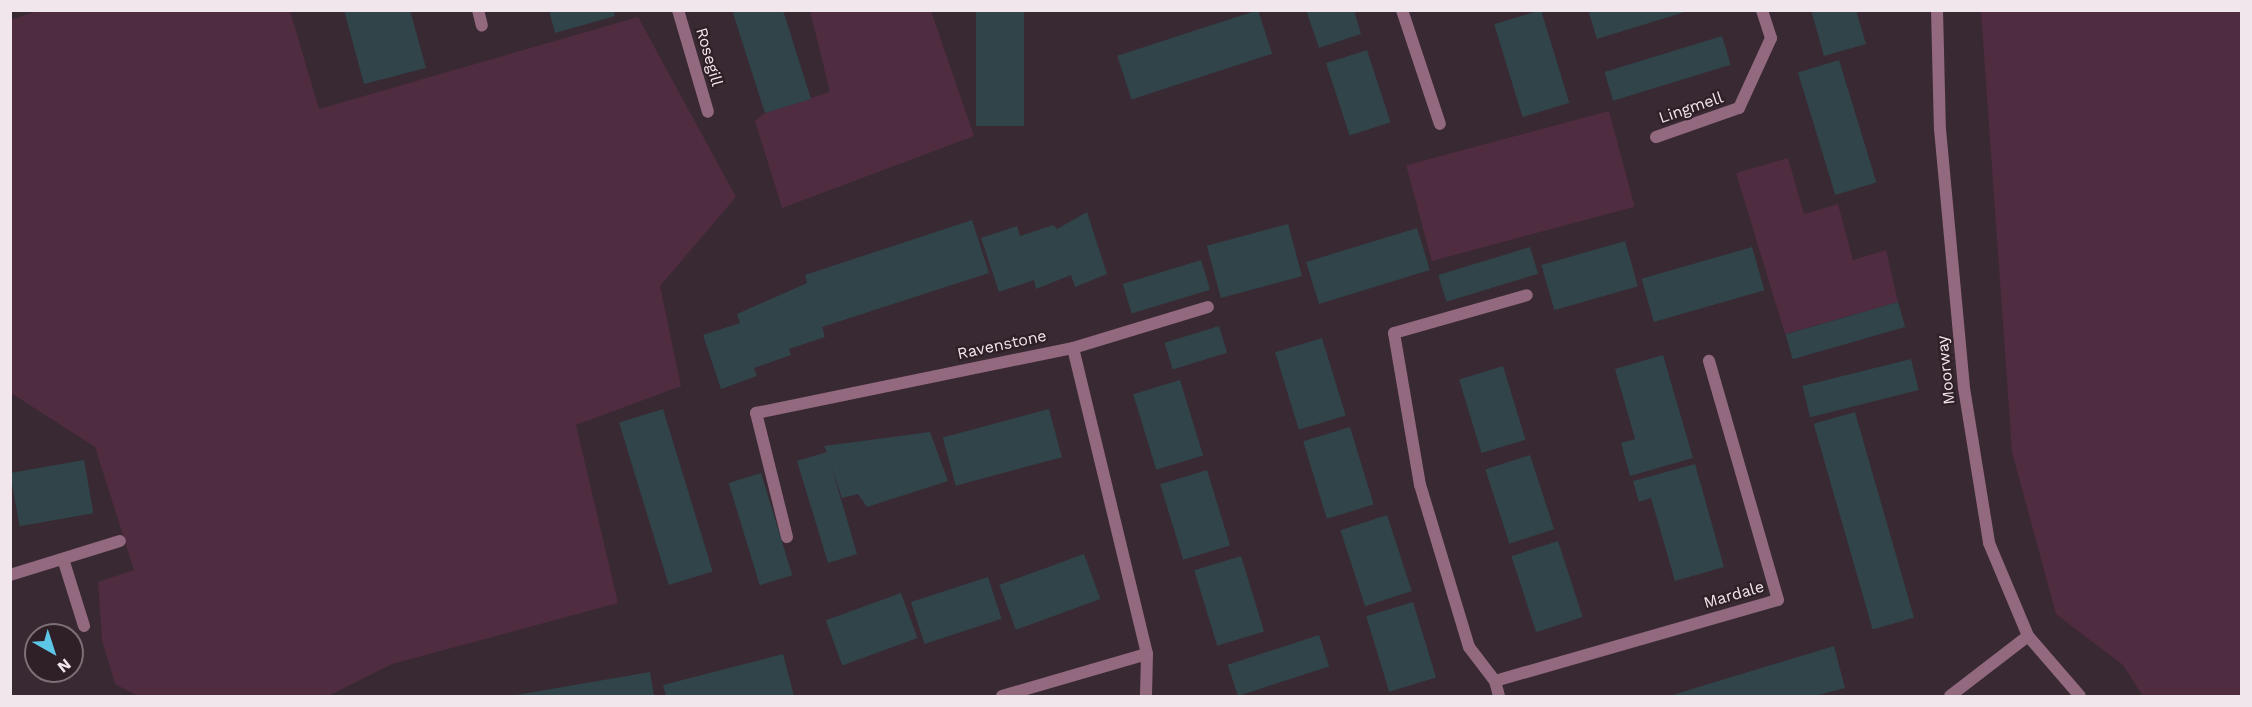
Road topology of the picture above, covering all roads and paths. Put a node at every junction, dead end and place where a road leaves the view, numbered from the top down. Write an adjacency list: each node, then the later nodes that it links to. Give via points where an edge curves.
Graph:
1 (478, 10): 6 (street)
2 (678, 10): 7 (street, Rosegill)
3 (1402, 10): 8 (street)
4 (1762, 10): 9 (street, Lingmell, via 1771,39 1739,108)
5 (1937, 10): 19 (street, Moorway, via 1940,129 1977,480 1989,543)
6 (482, 26)
7 (708, 112)
8 (1440, 124)
9 (1656, 137)
10 (1527, 295): 21 (street, via 1394,333 1420,485 1469,648)
11 (1208, 307): 12 (street)
12 (1073, 348): 14 (street, Ravenstone, via 756,413); 20 (street, Ravenstone)
13 (1709, 361): 21 (street, Mardale, via 1778,600)
14 (787, 537)
15 (120, 541): 16 (street)
16 (64, 562): 17 (street); 18 (street)
17 (10, 575)
18 (83, 623)
19 (2028, 636): 25 (street); 26 (street, Moorway)
20 (1147, 654): 22 (street); 23 (street, Ravenstone)
21 (1496, 681): 24 (street)
22 (1002, 696)
23 (1146, 696)
24 (1499, 696)
25 (1950, 696)
26 (2080, 696)

